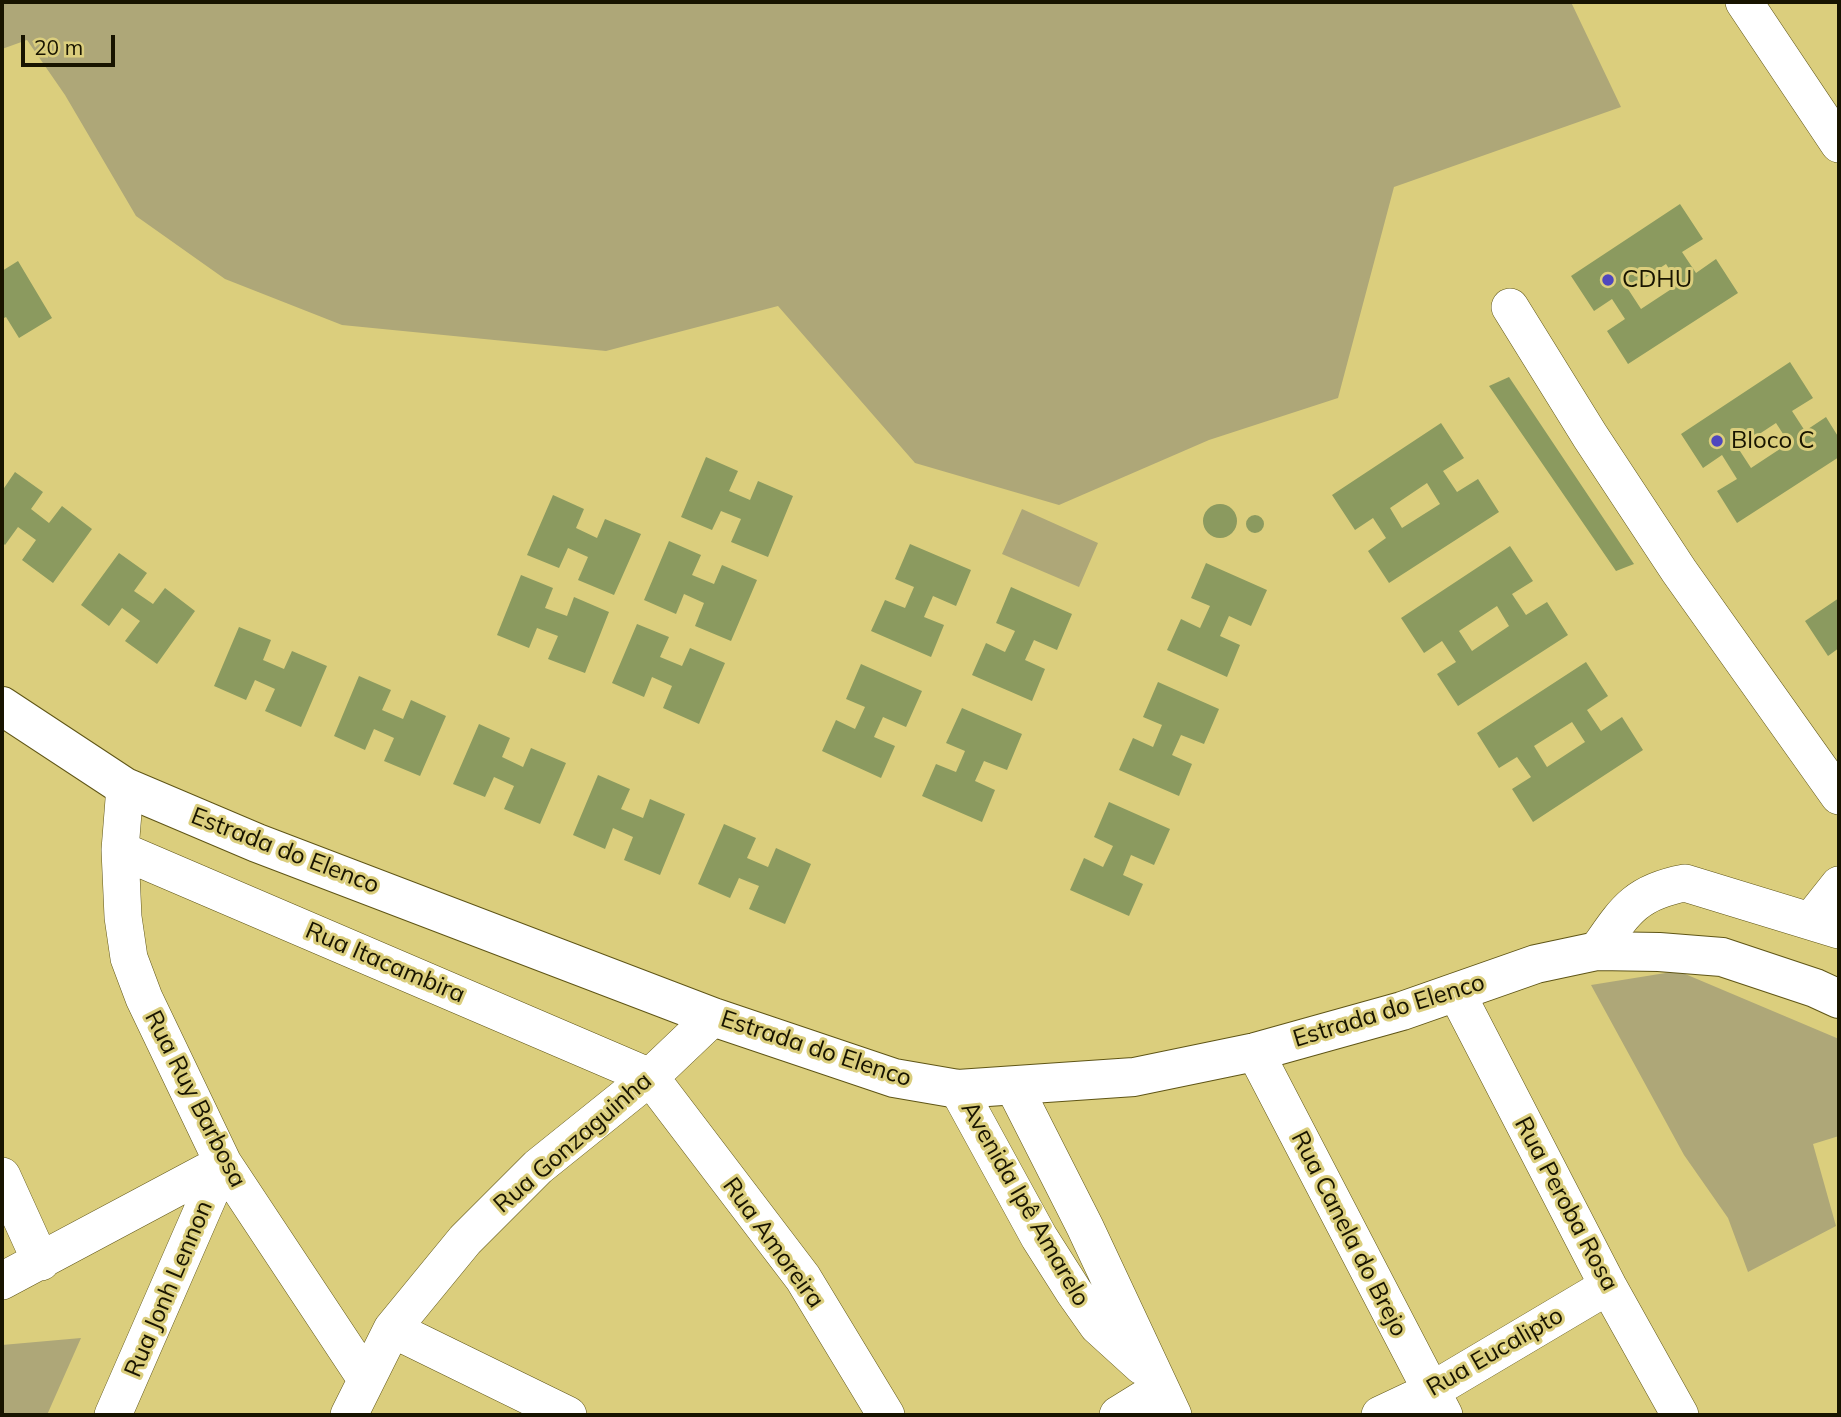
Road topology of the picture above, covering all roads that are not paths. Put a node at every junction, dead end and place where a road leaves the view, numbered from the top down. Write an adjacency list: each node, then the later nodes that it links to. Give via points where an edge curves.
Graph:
1 (1744, 2): 2 (street)
2 (1839, 144)
3 (1510, 307): 6 (street, via 1679,570)
4 (2, 706): 5 (street, Estrada do Elenco)
5 (125, 787): 7 (street, Rua Ruy Barbosa); 13 (street, Estrada do Elenco, via 257,843)
6 (1839, 796)
7 (120, 849): 15 (street, Rua Itacambira); 18 (street, Rua Ruy Barbosa, via 129,958)
8 (1839, 885): 9 (street)
9 (1826, 925): 10 (street, via 1685,883 1663,887 1629,906)
10 (1597, 951): 11 (street, Estrada do Elenco, via 1535,964); 12 (street, Estrada do Elenco, via 1721,957)
11 (1455, 992): 14 (street, Estrada do Elenco); 22 (street, Rua Peroba Rosa)
12 (1839, 999)
13 (713, 1017): 15 (street, Rua Gonzaguinha); 17 (street, Estrada do Elenco, via 894,1078)
14 (1255, 1052): 16 (street, Estrada do Elenco, via 1134,1077); 26 (street, Rua Canela do Brejo)
15 (650, 1077): 23 (street, Rua Gonzaguinha, via 538,1167 465,1240); 30 (street, Rua Amoreira, via 803,1278)
16 (1014, 1087): 17 (street, Estrada do Elenco); 25 (street, Avenida Ipê Amarelo, via 1086,1227)
17 (958, 1089): 25 (street, Avenida Ipê Amarelo, via 1074,1292 1098,1326)
18 (223, 1163): 20 (street); 24 (street, Rua Ruy Barbosa); 27 (street, Rua Jonh Lennon)
19 (2, 1177): 20 (street)
20 (41, 1262): 21 (street)
21 (2, 1281)
22 (1608, 1286): 26 (street, Rua Eucalipto); 33 (street, Rua Peroba Rosa)
23 (392, 1329): 24 (street, Rua Gonzaguinha); 29 (street)
24 (366, 1379): 28 (street, Rua Gonzaguinha)
25 (1162, 1394): 31 (street)
26 (1438, 1403): 32 (street, Rua Eucalipto)
27 (113, 1415)
28 (349, 1415)
29 (568, 1415)
30 (886, 1415)
31 (1118, 1415)
32 (1380, 1415)
33 (1680, 1415)

